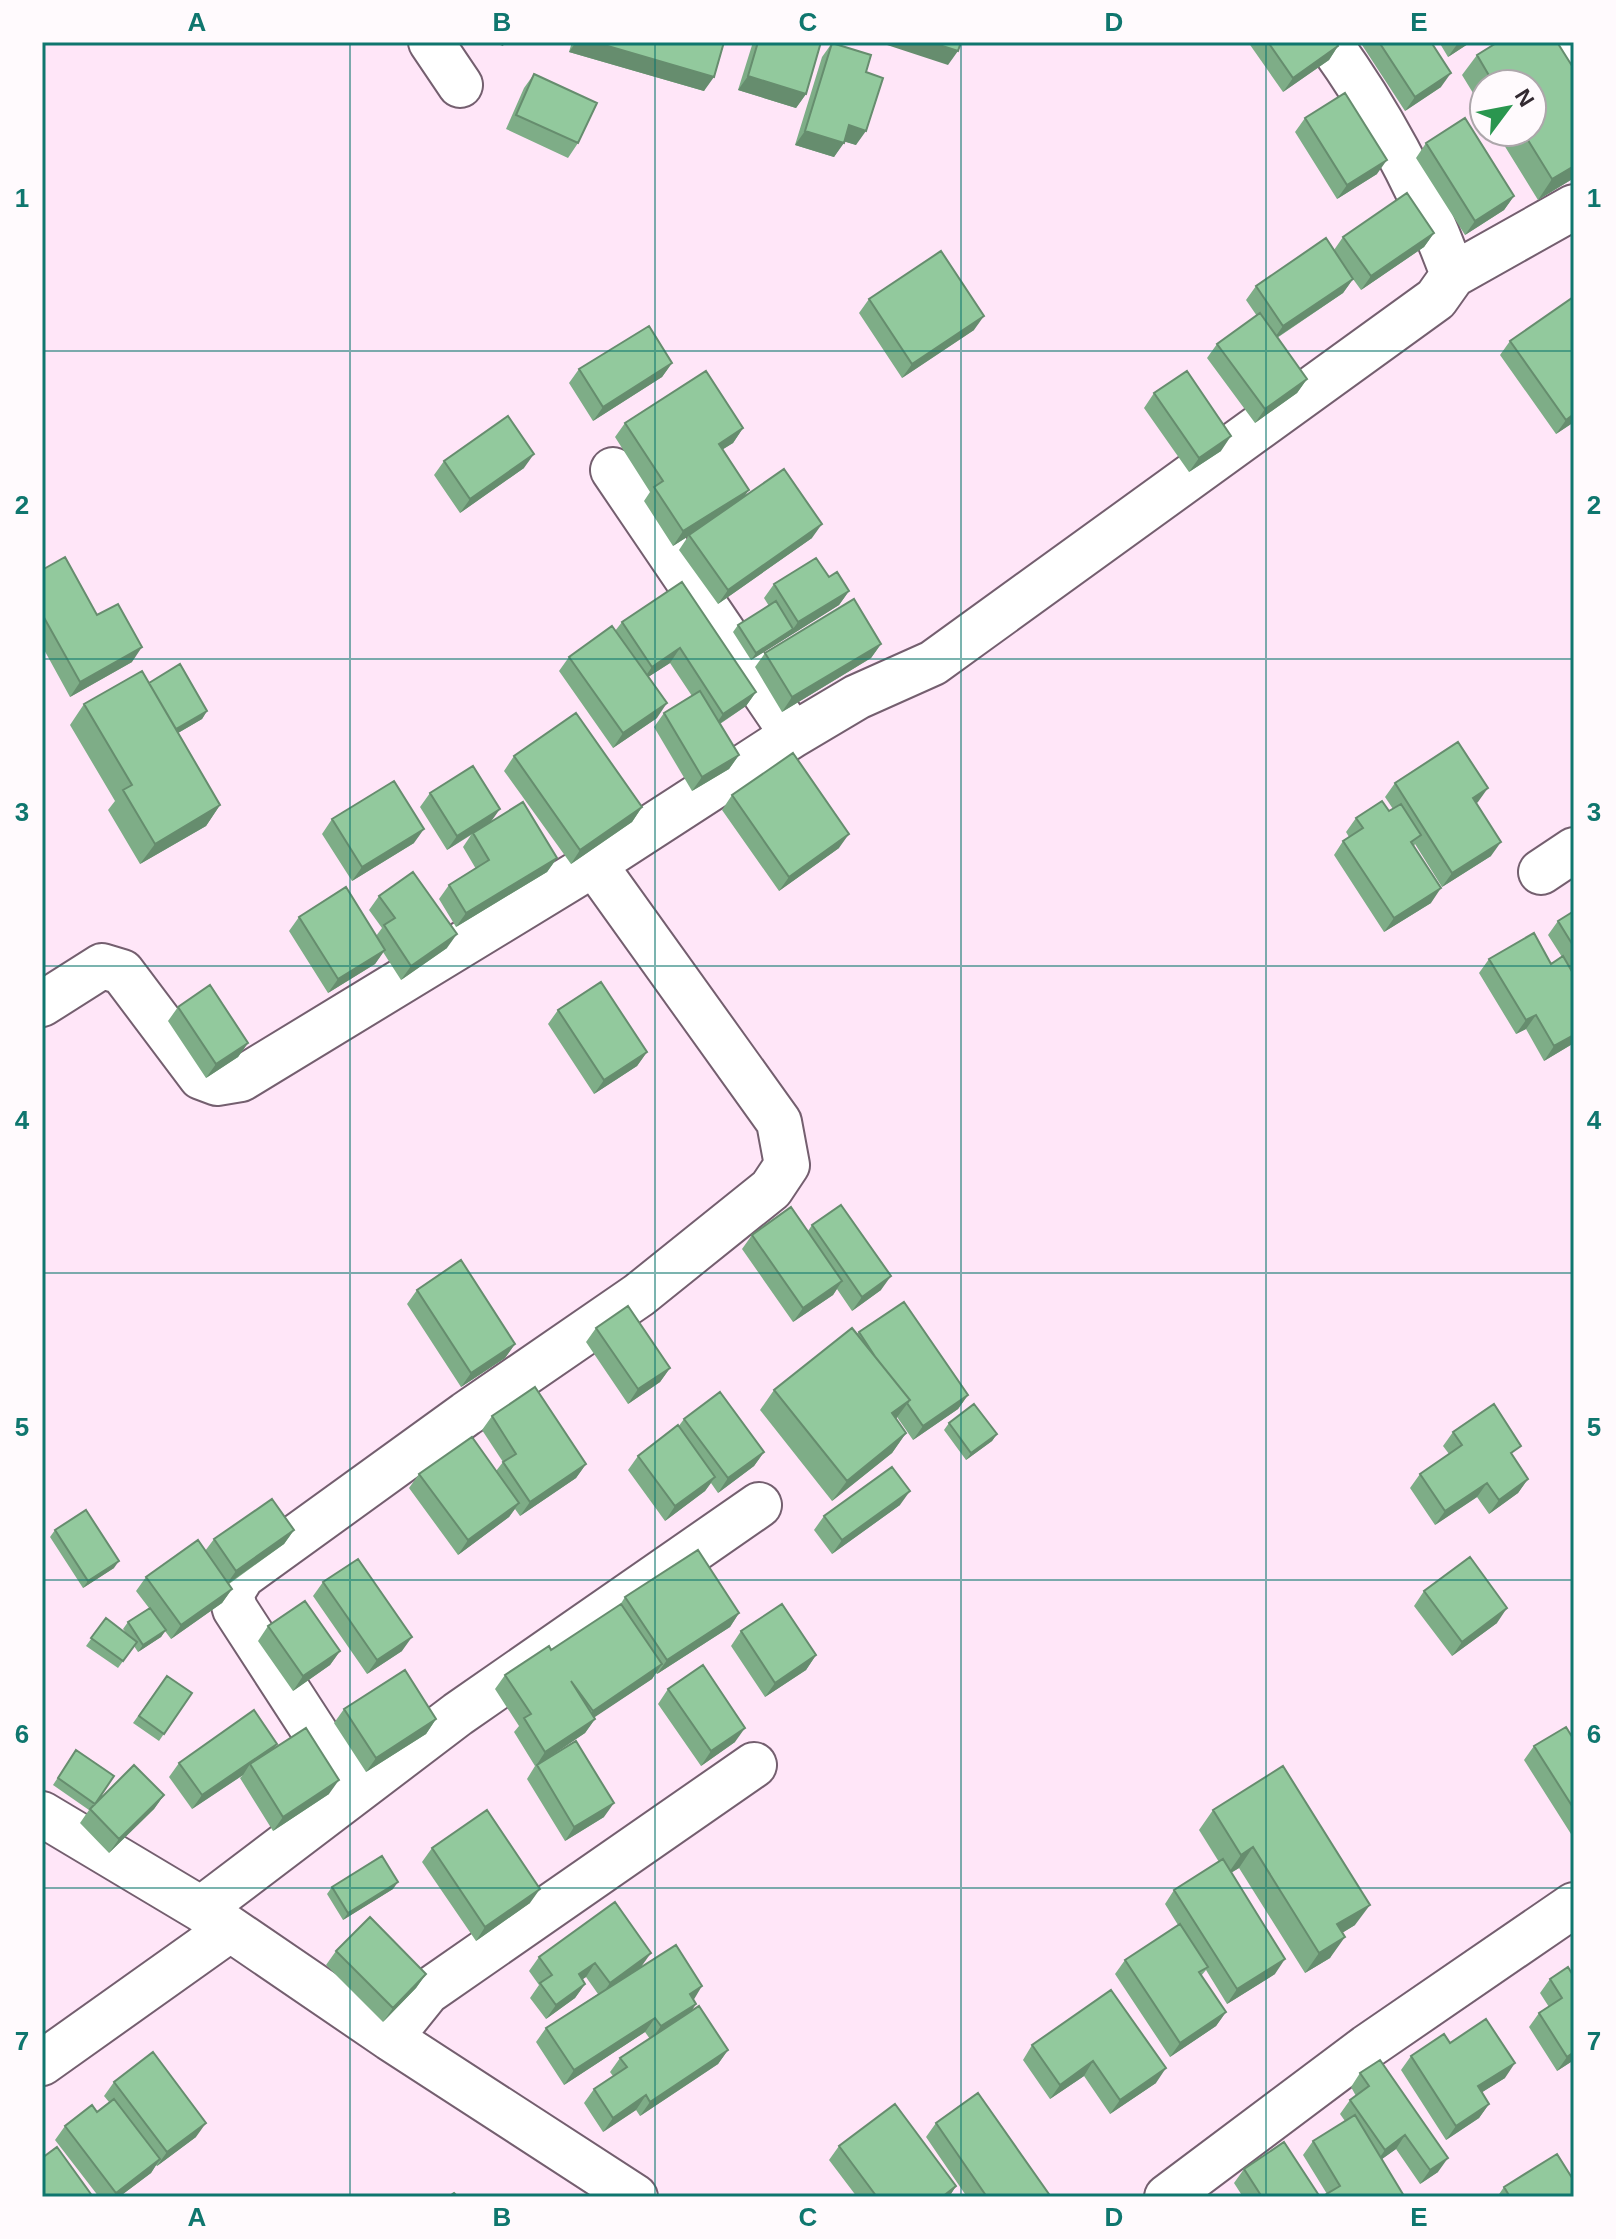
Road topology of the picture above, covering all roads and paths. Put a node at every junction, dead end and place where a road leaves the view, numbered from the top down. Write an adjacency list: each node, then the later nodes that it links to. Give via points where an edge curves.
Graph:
1 (431, 42): 5 (street)
2 (1329, 42): 7 (street, via 1410,176)
3 (1563, 42): 4 (street)
4 (1574, 61)
5 (460, 85)
6 (1574, 207): 7 (street)
7 (1453, 275): 9 (street, via 1436,299 933,663 857,697)
8 (613, 470): 9 (street)
9 (793, 735): 10 (street)
10 (594, 864): 11 (street, via 241,1079 217,1083 201,1077 122,972 102,966); 14 (street, via 779,1122 787,1165 771,1189 733,1223 639,1295 242,1576 231,1594 235,1609)
11 (42, 1004)
12 (759, 1505): 14 (street)
13 (754, 1765): 18 (street, via 427,1992)
14 (353, 1791): 17 (street)
15 (42, 1814): 17 (street)
16 (1574, 1905): 21 (street, via 1367,2047)
17 (215, 1920): 18 (street); 19 (street)
18 (390, 2038): 20 (street)
19 (42, 2063)
20 (635, 2197)
21 (1167, 2197)

